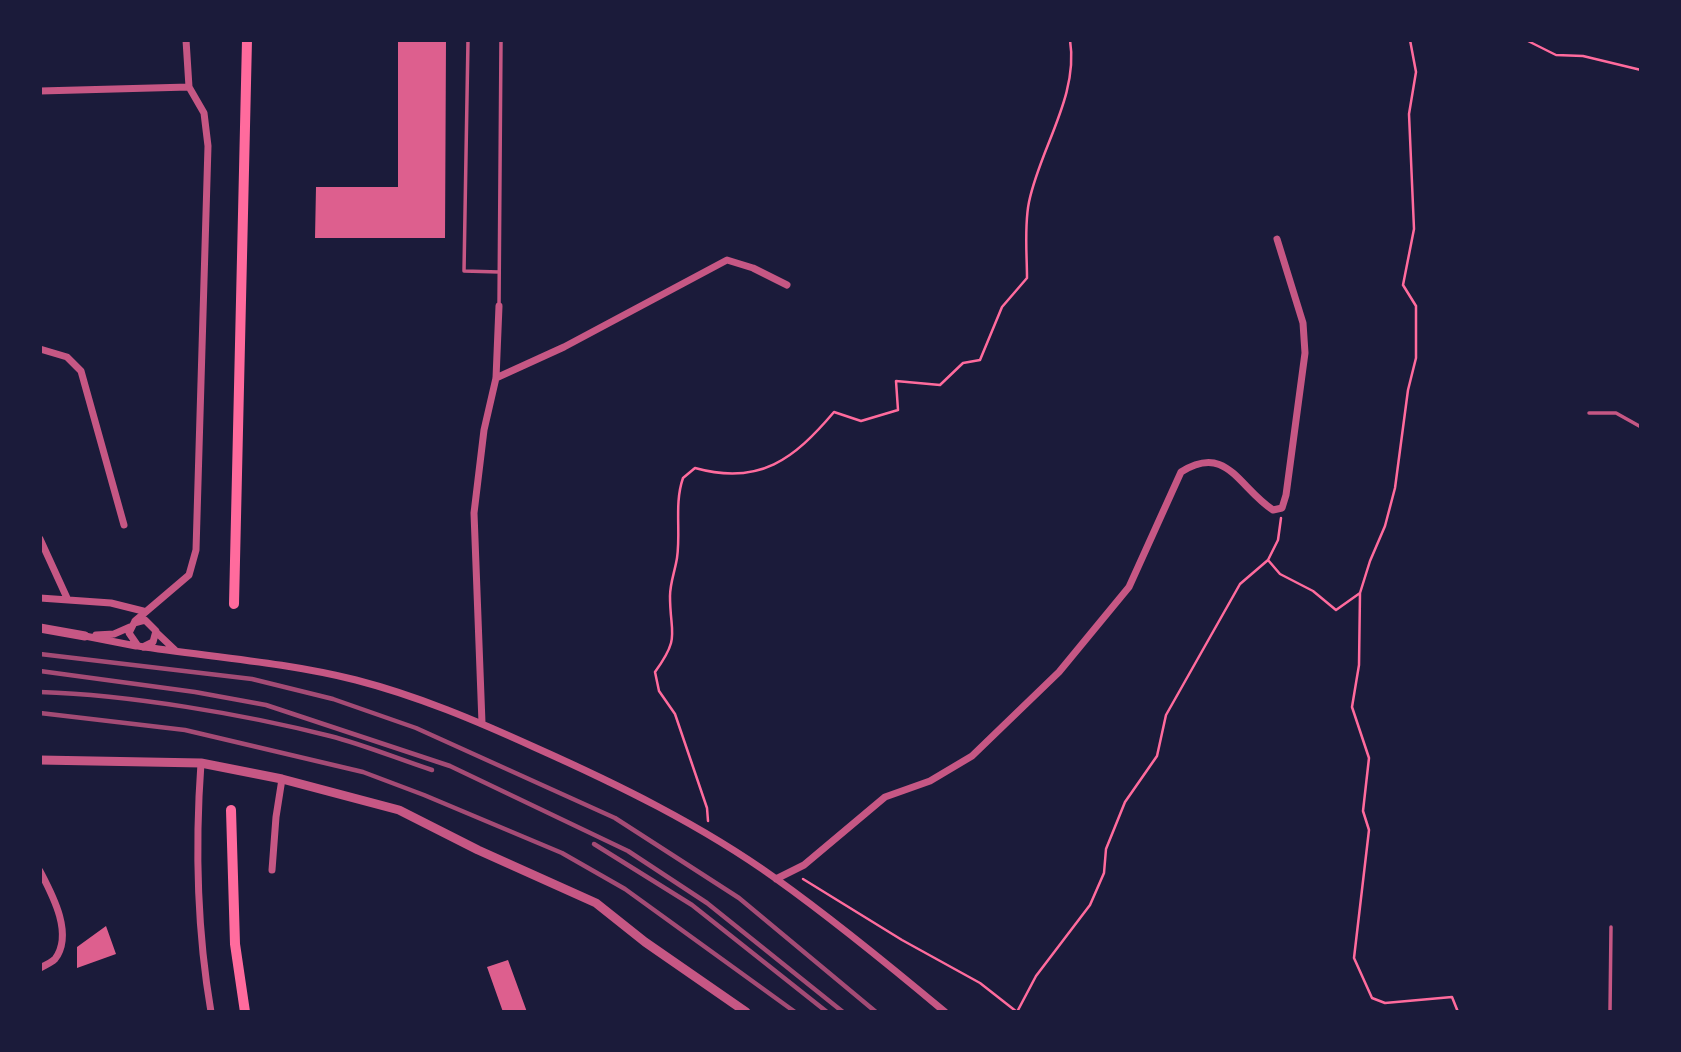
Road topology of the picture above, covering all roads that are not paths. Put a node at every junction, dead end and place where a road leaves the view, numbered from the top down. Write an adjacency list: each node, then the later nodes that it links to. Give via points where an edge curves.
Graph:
1 (186, 40): 5 (street)
2 (247, 40): 20 (main road)
3 (468, 40): 8 (lane, via 464,271)
4 (501, 40): 8 (lane)
5 (189, 87): 6 (street); 19 (street, via 204,113 208,146 200,502 189,575)
6 (40, 92)
7 (1277, 239): 35 (street, via 1303,323 1305,353 1282,508 1273,510 1227,467 1209,460 1197,461 1181,472 1129,587 1059,672 972,756 930,781 885,797)
8 (499, 272): 10 (lane)
9 (787, 285): 12 (street, via 727,260)
10 (499, 306): 12 (street)
11 (40, 349): 15 (street, via 67,357 81,371)
12 (496, 378): 28 (street, via 484,429 474,513)
13 (1589, 413): 14 (lane, via 1616,413)
14 (1641, 428)
15 (124, 525)
16 (40, 538): 18 (street)
17 (40, 598): 18 (street)
18 (66, 598): 21 (street)
19 (161, 599): 21 (street); 24 (street)
20 (234, 604)
21 (143, 611): 22 (street)
22 (132, 625): 24 (street, via 145,620); 25 (street, via 114,634); 26 (street, via 130,639)
23 (40, 628): 25 (street)
24 (155, 629): 26 (street, via 153,642); 27 (street)
25 (85, 636): 26 (street)
26 (140, 647): 27 (street)
27 (176, 651): 28 (street, via 302,667)
28 (482, 723): 35 (street, via 600,777)
29 (40, 760): 30 (street)
30 (201, 763): 31 (street); 38 (street, via 200,929)
31 (282, 779): 33 (street); 40 (street, via 399,810 596,903)
32 (231, 810): 39 (main road, via 235,944)
33 (272, 870)
34 (40, 871): 37 (street, via 55,901 62,934 55,958)
35 (778, 881): 41 (street)
36 (1611, 927): 42 (lane)
37 (40, 968)
38 (211, 1012)
39 (245, 1012)
40 (746, 1012)
41 (946, 1012)
42 (1610, 1012)

